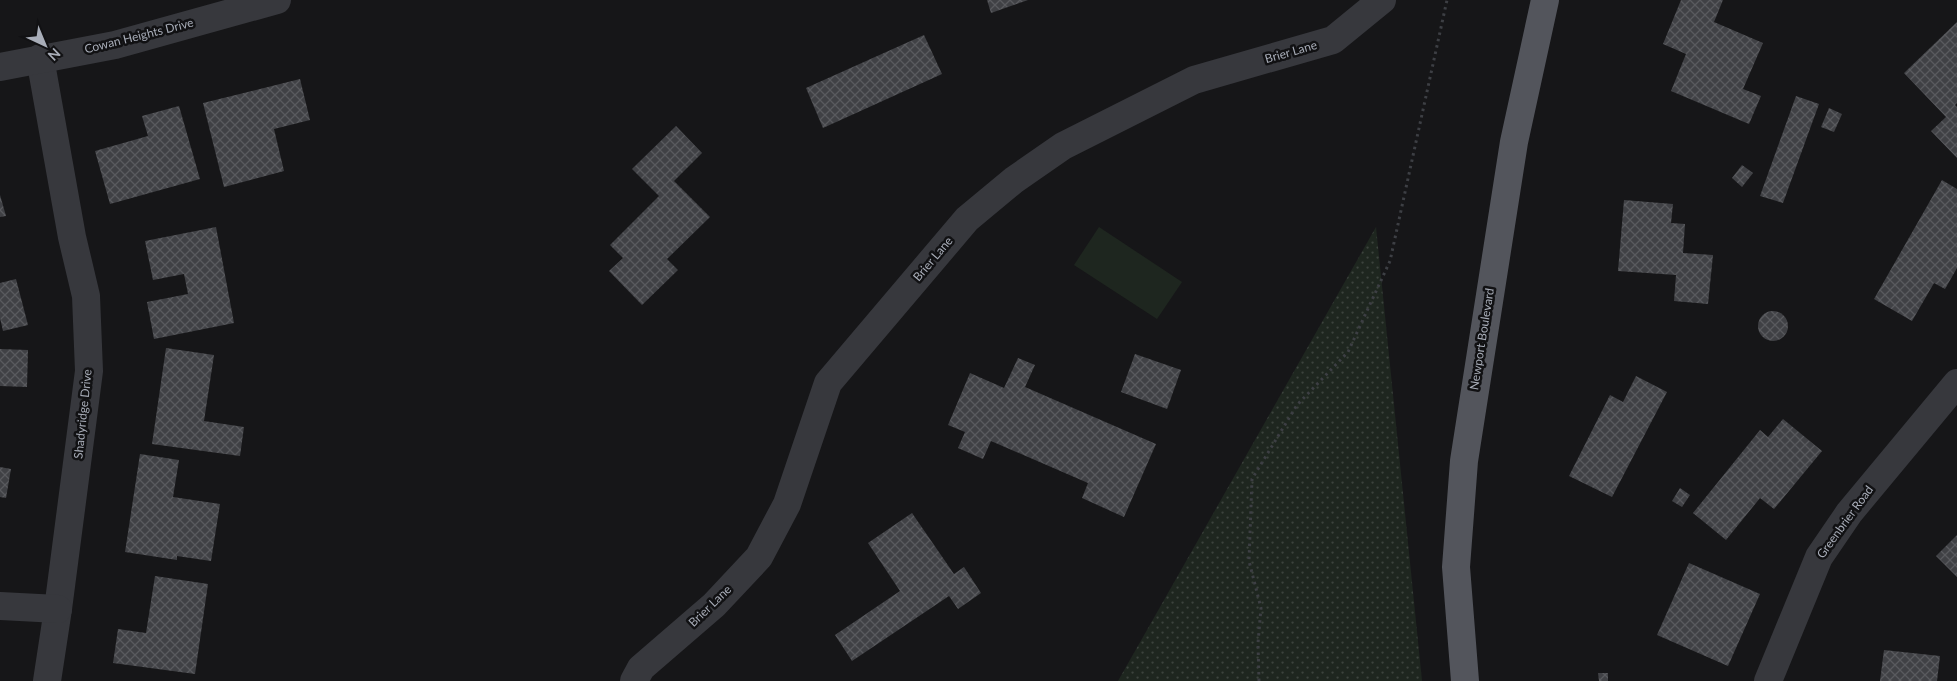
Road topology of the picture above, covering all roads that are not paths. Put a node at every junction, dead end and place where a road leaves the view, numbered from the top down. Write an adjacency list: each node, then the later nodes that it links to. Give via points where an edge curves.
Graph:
1 (277, 0): 4 (street, Cowan Heights Drive, via 115,45)
2 (1382, 0): 10 (street, Brier Lane, via 1333,40 1194,80 1064,146 1014,180 967,219 828,383 787,504 759,557 714,605 641,668)
3 (1544, 0): 11 (main road, Newport Boulevard, via 1514,142 1464,461 1456,566)
4 (40, 58): 5 (street, Cowan Heights Drive); 8 (street, Shadyridge Drive, via 72,237 86,296 89,371)
5 (0, 66)
6 (1957, 383): 12 (street, Greenbrier Road, via 1849,513 1819,556)
7 (0, 606): 8 (street)
8 (58, 609): 9 (street, Shadyridge Drive)
9 (47, 681)
10 (634, 681)
11 (1465, 681)
12 (1768, 681)

